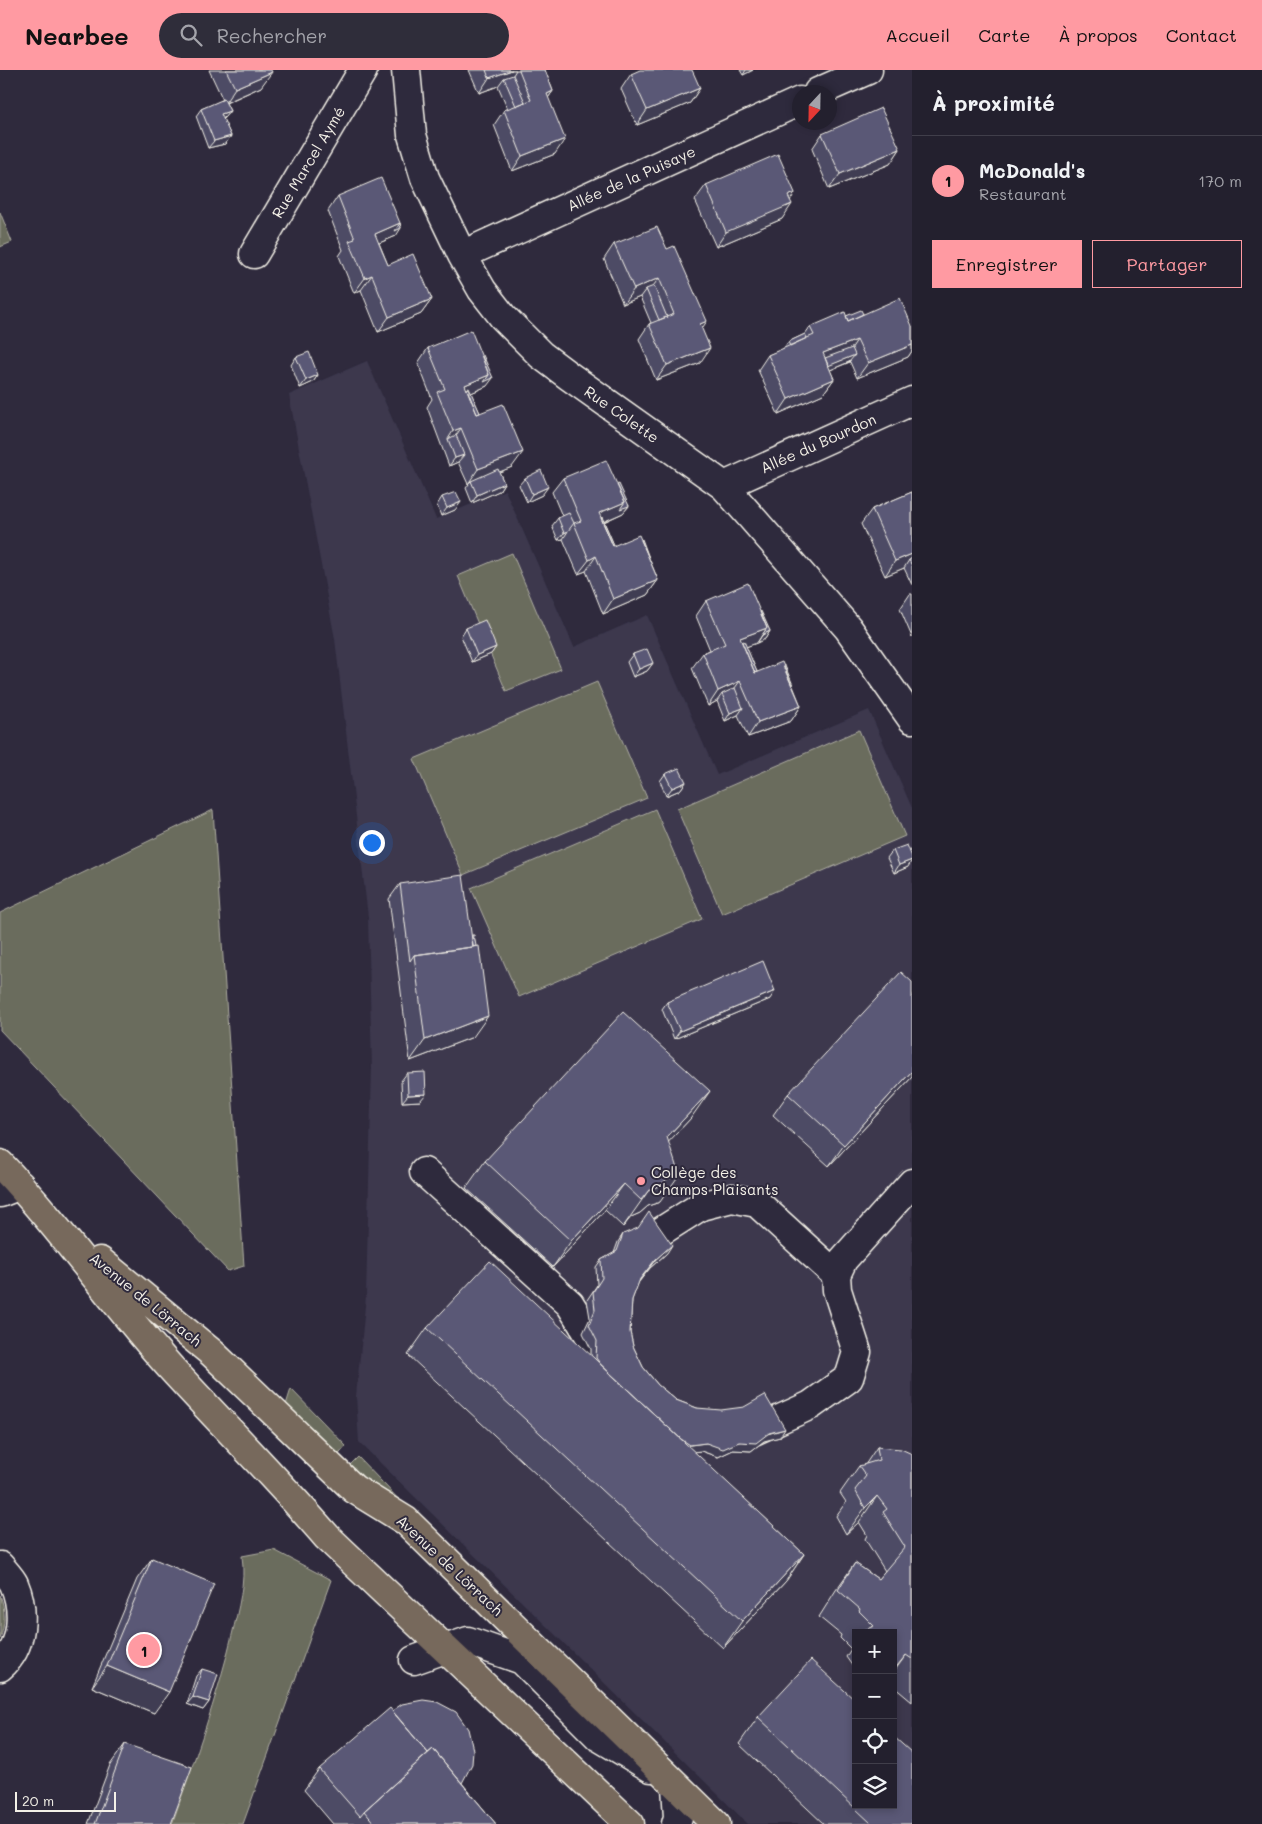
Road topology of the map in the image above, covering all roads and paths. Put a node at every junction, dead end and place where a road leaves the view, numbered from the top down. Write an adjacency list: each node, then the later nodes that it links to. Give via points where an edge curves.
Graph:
1 (363, 70): 6 (street, Rue Marcel Aymé)
2 (406, 70): 7 (street, Rue Colette, via 412,135 422,170)
3 (868, 70): 4 (street)
4 (834, 85)
5 (792, 105): 7 (street, Allée de la Puisaye)
6 (254, 254)
7 (462, 255): 9 (street, Rue Colette, via 502,317 541,355)
8 (912, 401): 9 (street, Allée du Bourdon)
9 (724, 486): 10 (street, Rue Colette, via 848,628)
10 (912, 719)
11 (0, 1164): 14 (main road, Avenue de Lörrach)
12 (424, 1172): 19 (street, via 570,1304)
13 (912, 1183): 17 (street, via 844,1260)
14 (10, 1189): 15 (main road, Avenue de Lörrach)
15 (56, 1225): 24 (main road, Avenue de Lörrach, via 169,1366 327,1536); 28 (main road, Avenue de Lörrach, via 212,1353 354,1489 406,1521)
16 (619, 1275): 17 (street, via 649,1239 701,1206 732,1198 757,1203)
17 (836, 1275): 21 (street, via 837,1290 857,1352 850,1378 811,1405 745,1435)
18 (606, 1314): 19 (street)
19 (602, 1356): 20 (street)
20 (614, 1380)
21 (719, 1440)
22 (0, 1566): 23 (street, via 13,1582 20,1602 22,1623)
23 (16, 1644): 26 (street); 27 (street)
24 (445, 1649): 25 (street); 28 (street, via 468,1641 522,1660 599,1737); 29 (main road, Avenue de Lörrach)
25 (414, 1660)
26 (0, 1667)
27 (0, 1689)
28 (672, 1782): 30 (street, via 678,1817); 31 (main road, Avenue de Lörrach)
29 (630, 1824)
30 (676, 1824)
31 (716, 1824)

